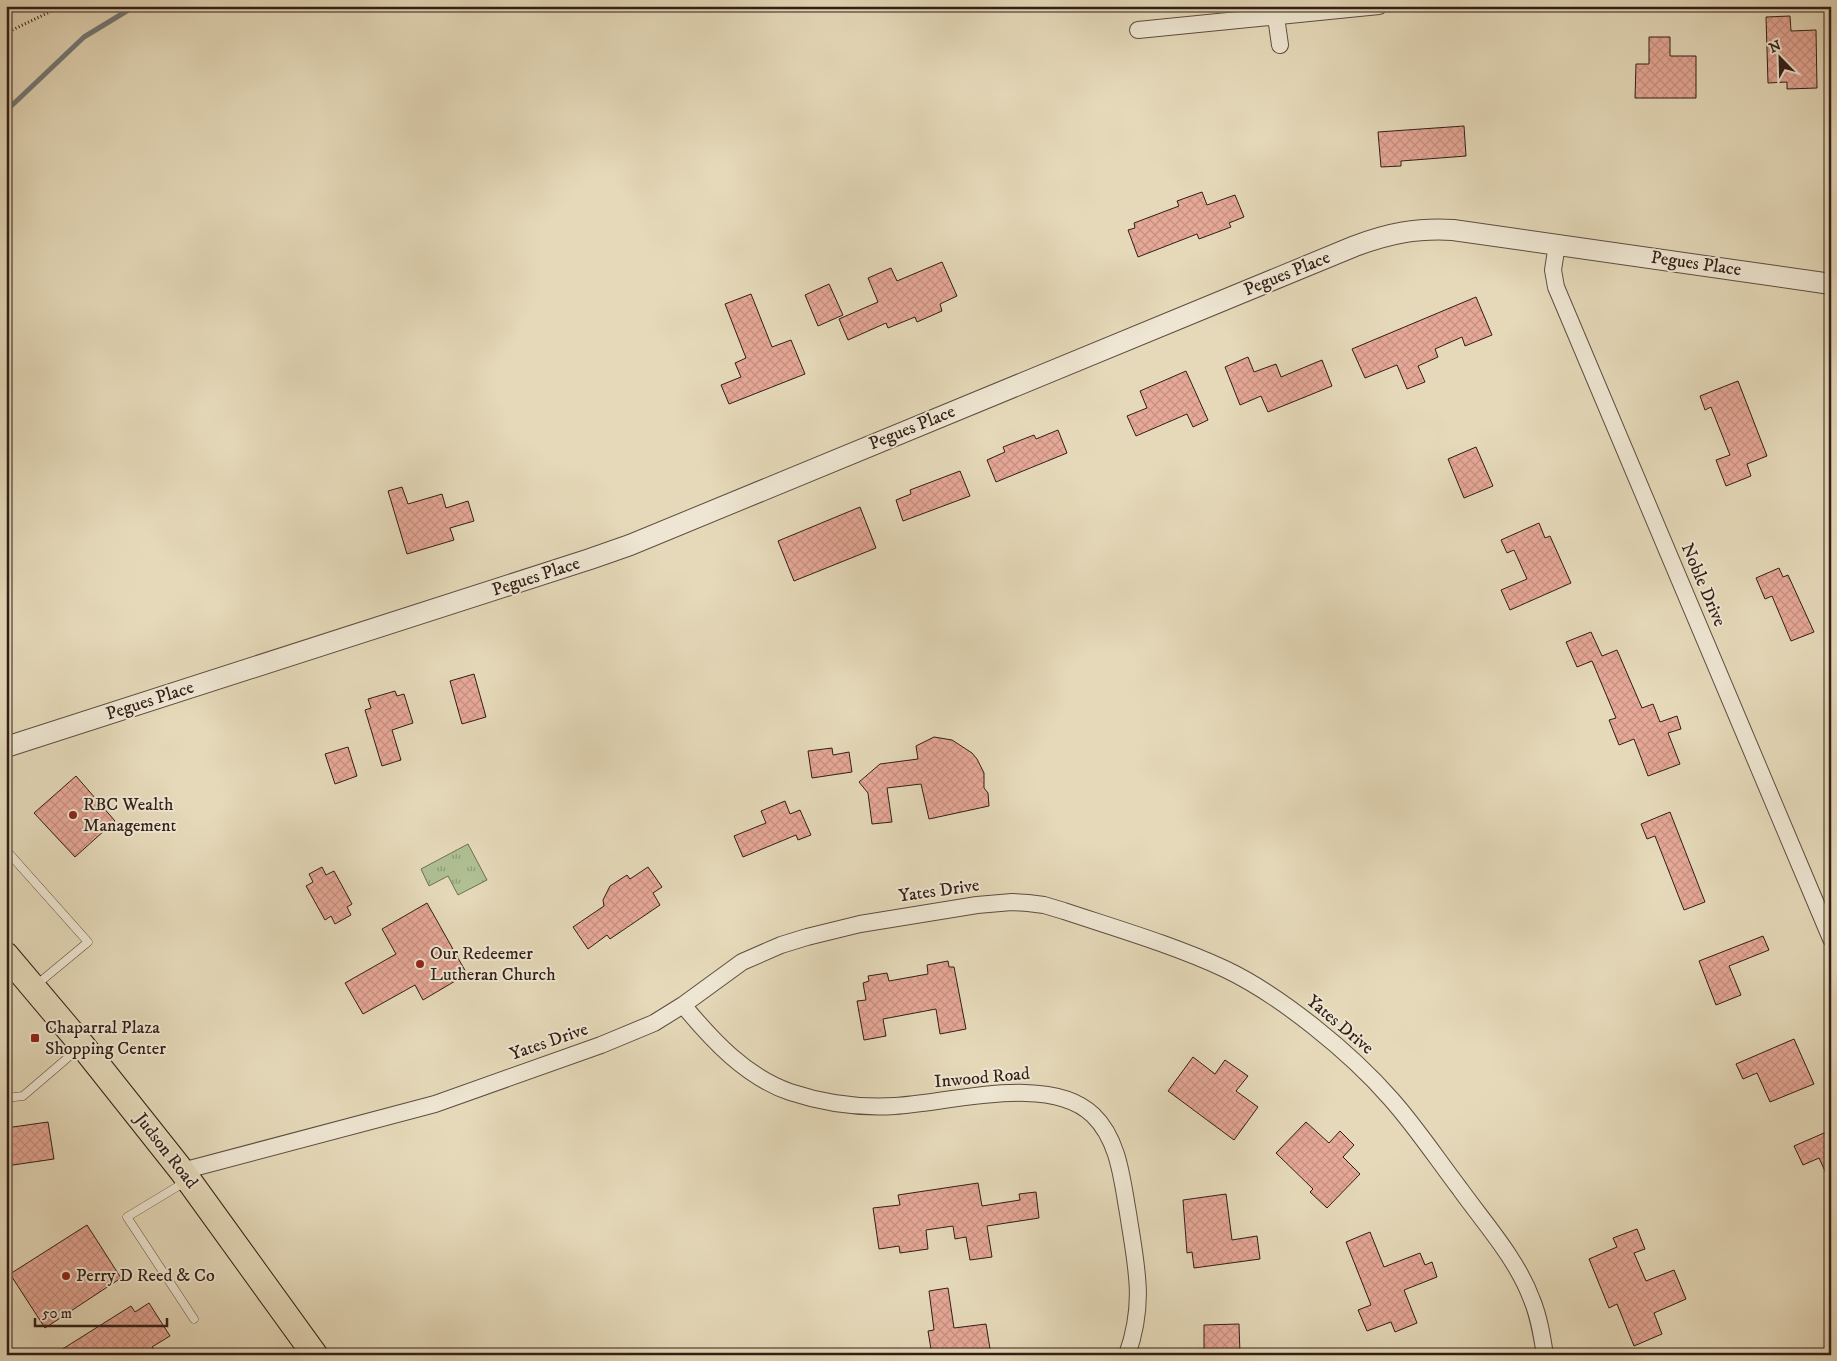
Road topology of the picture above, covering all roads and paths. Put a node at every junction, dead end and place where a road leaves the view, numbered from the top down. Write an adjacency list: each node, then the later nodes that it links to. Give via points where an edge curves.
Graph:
1 (62, 6): 5 (path)
2 (1379, 6): 3 (street)
3 (1276, 17): 4 (street); 6 (street)
4 (1138, 30)
5 (6, 33)
6 (1280, 45)
7 (1557, 244): 8 (street, Pegues Place); 9 (street, Pegues Place, via 1446,229 1408,230 1378,238 614,550); 11 (street, Noble Drive, via 1553,270 1556,287)
8 (1831, 284)
9 (6, 747)
10 (6, 850): 13 (lane, via 88,942)
11 (1831, 939)
12 (6, 955): 13 (main road, Judson Road)
13 (34, 987): 15 (main road, Judson Road)
14 (683, 1005): 17 (street, Yates Drive, via 630,1034 435,1104); 20 (street, Inwood Road, via 709,1036 742,1064 789,1092 815,1099 894,1106 1044,1093 1079,1105 1093,1115 1109,1139 1119,1165 1136,1267 1138,1318); 21 (street, Yates Drive, via 742,962 781,945 860,924 977,905 1012,902 1044,905 1186,952 1241,978 1308,1023 1391,1099 1516,1266 1532,1300)
15 (82, 1045): 16 (lane, via 23,1096); 17 (main road, Judson Road)
16 (6, 1098)
17 (185, 1175): 18 (lane, via 128,1217); 19 (main road, Judson Road)
18 (194, 1319)
19 (315, 1355)
20 (1128, 1355)
21 (1545, 1355)

